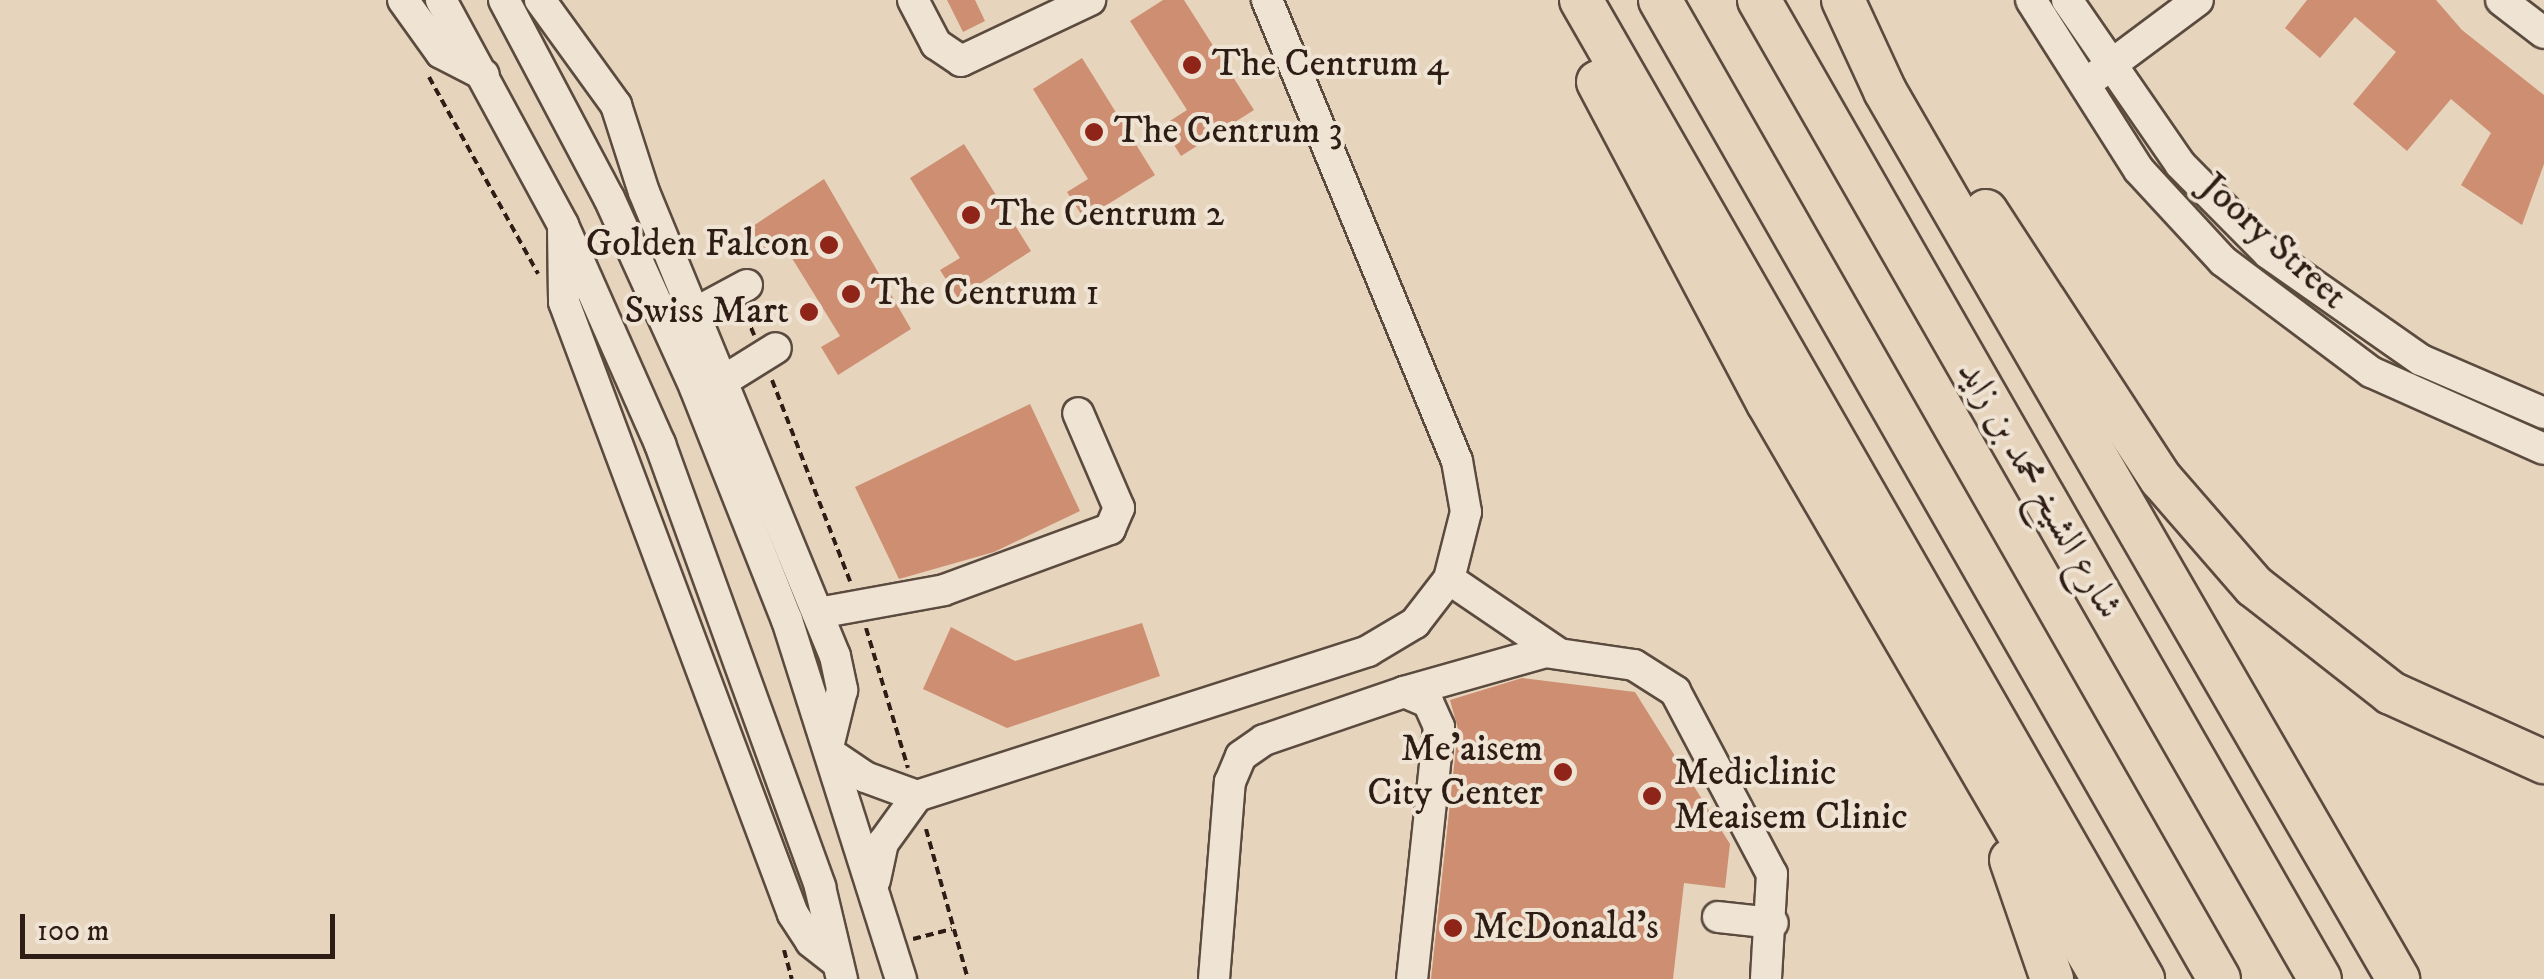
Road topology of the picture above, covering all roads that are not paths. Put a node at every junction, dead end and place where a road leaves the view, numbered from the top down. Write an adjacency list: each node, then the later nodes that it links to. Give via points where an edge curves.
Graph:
1 (403, 0): 19 (street, via 441,53)
2 (441, 0): 19 (street)
3 (504, 0): 36 (street, via 653,290 774,587)
4 (540, 0): 22 (street, via 616,105)
5 (913, 0): 6 (street, via 936,44 961,62)
6 (1090, 0)
7 (1267, 0): 25 (street)
8 (1555, 0): 35 (highway, via 1726,328)
9 (1580, 0): 51 (highway)
10 (1660, 0): 52 (highway)
11 (1759, 0): 53 (highway, شارع الشيخ محمد بن زايد)
12 (1844, 0): 37 (highway, via 2160,479 2221,553 2290,618 2392,693); 54 (highway, via 1885,91)
13 (2031, 0): 20 (street, Joory Street)
14 (2067, 0): 18 (street, Joory Street)
15 (2198, 0): 18 (street)
16 (2501, 0): 17 (street)
17 (2544, 33)
18 (2108, 67): 20 (street); 26 (street, Joory Street, via 2222,210 2316,292 2422,360)
19 (484, 76): 43 (street, via 564,225 705,556 820,887)
20 (2081, 86): 28 (street, Joory Street, via 2180,217 2270,302 2398,386)
21 (747, 284): 22 (street)
22 (695, 314): 24 (street)
23 (776, 348): 24 (street)
24 (723, 381): 30 (street)
25 (1434, 410): 29 (street, via 1465,495 1462,546); 33 (street, via 1449,495 1438,557 1396,616)
26 (2544, 413)
27 (1078, 414): 30 (street, via 1119,508 1110,529 944,590)
28 (2544, 449)
29 (1444, 588): 31 (street); 32 (street, via 1514,640); 33 (street, via 1401,635)
30 (818, 613): 36 (street, via 841,678)
31 (1558, 652): 32 (street); 41 (street, via 1634,665 1675,691 1767,859 1775,890)
32 (1517, 655): 34 (street)
33 (1320, 665): 38 (street)
34 (1404, 692): 42 (street, via 1264,740 1241,756 1230,782); 47 (street, via 1428,702 1439,727)
35 (1944, 698): 49 (highway, via 2030,902); 50 (highway)
36 (832, 750): 38 (street, via 865,777); 39 (street)
37 (2544, 762)
38 (916, 796): 39 (street, via 884,843)
39 (875, 880): 44 (street)
40 (1718, 917): 41 (street)
41 (1773, 924): 48 (street)
42 (1216, 934): 45 (street); 46 (street)
43 (840, 971)
44 (901, 979)
45 (1202, 979)
46 (1214, 979)
47 (1412, 979)
48 (1766, 979)
49 (2052, 979)
50 (2103, 979)
51 (2142, 979)
52 (2219, 979)
53 (2320, 979)
54 (2398, 979)

